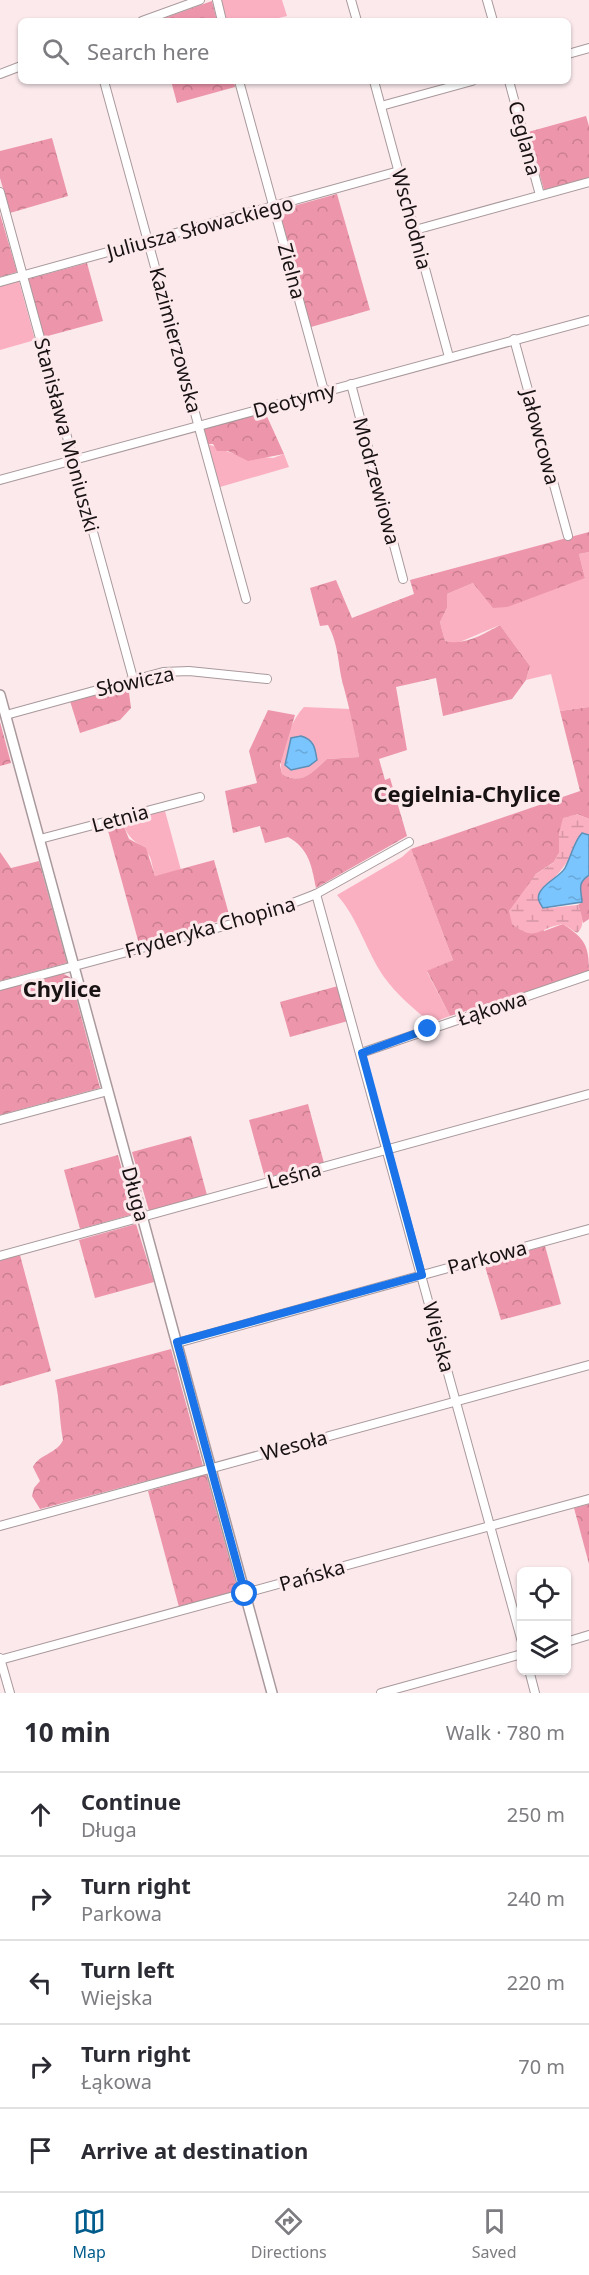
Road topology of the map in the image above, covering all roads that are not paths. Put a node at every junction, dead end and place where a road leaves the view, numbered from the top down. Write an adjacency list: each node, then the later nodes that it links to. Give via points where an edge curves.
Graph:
1 (200, 0): 5 (street)
2 (217, 0): 6 (street)
3 (351, 0): 7 (street)
4 (487, 0): 8 (street)
5 (150, 18)
6 (221, 18)
7 (356, 18)
8 (492, 18)
9 (589, 48): 10 (street)
10 (571, 53)
11 (18, 67): 12 (street)
12 (0, 74)
13 (105, 84): 25 (street, Kazimierzowska)
14 (240, 84): 23 (street, Zielna)
15 (375, 84): 18 (street, Wschodnia)
16 (461, 84): 18 (street)
17 (510, 84): 22 (street, Ceglana)
18 (381, 106): 19 (street, Wschodnia)
19 (399, 171): 23 (street, Juliusza Słowackiego); 24 (street, Wschodnia)
20 (589, 182): 22 (street)
21 (0, 192): 26 (street, Stanisława Moniuszki)
22 (540, 195): 24 (street)
23 (274, 207): 25 (street, Juliusza Słowackiego); 32 (street, Zielna)
24 (415, 230): 30 (street, Wschodnia)
25 (149, 241): 26 (street, Juliusza Słowackiego); 33 (street, Kazimierzowska)
26 (23, 276): 27 (street, Juliusza Słowackiego); 34 (street, Stanisława Moniuszki)
27 (0, 282)
28 (589, 320): 29 (street, Deotymy)
29 (513, 339): 30 (street, Deotymy); 36 (street, Jałowcowa)
30 (449, 357): 31 (street, Deotymy)
31 (351, 384): 32 (street, Deotymy); 37 (street, Modrzewiowa)
32 (324, 391): 33 (street, Deotymy)
33 (199, 426): 34 (street, Deotymy); 38 (street, Kazimierzowska)
34 (74, 459): 35 (street, Deotymy); 39 (street, Stanisława Moniuszki)
35 (0, 480)
36 (568, 536)
37 (403, 579)
38 (246, 599)
39 (134, 678): 40 (street, Słowicza, via 189,671); 42 (street, Słowicza)
40 (267, 679)
41 (0, 695): 42 (street, Długa)
42 (6, 715): 44 (street, Długa)
43 (200, 797): 44 (street, Letnia)
44 (40, 839): 47 (street, Długa)
45 (409, 842): 46 (street, Fryderyka Chopina)
46 (316, 894): 47 (street, Fryderyka Chopina, via 254,918); 50 (street, Wiejska)
47 (74, 966): 49 (street, Fryderyka Chopina); 51 (street, Długa)
48 (589, 975): 50 (street, Łąkowa)
49 (0, 986)
50 (362, 1053): 54 (street, Wiejska)
51 (108, 1091): 53 (street); 55 (street, Długa)
52 (589, 1094): 54 (street, Leśna)
53 (0, 1120)
54 (387, 1150): 55 (street, Leśna); 58 (street, Wiejska)
55 (142, 1216): 57 (street, Leśna); 59 (street, Długa)
56 (589, 1229): 58 (street, Parkowa)
57 (0, 1256)
58 (422, 1275): 59 (street, Parkowa); 61 (street, Wiejska)
59 (177, 1342): 62 (street, Długa)
60 (589, 1365): 61 (street, Wesoła)
61 (456, 1401): 62 (street, Wesoła); 65 (street, Wiejska)
62 (211, 1467): 64 (street, Wesoła); 66 (street, Długa)
63 (589, 1499): 65 (street, Pańska)
64 (0, 1526)
65 (490, 1526): 66 (street, Pańska); 67 (street, Wiejska)
66 (245, 1594): 71 (street, Pańska); 74 (street, Długa)
67 (517, 1624)
68 (589, 1635): 69 (street)
69 (571, 1641)
70 (517, 1655): 75 (street)
71 (0, 1659): 73 (street)
72 (530, 1675): 76 (street)
73 (10, 1693)
74 (272, 1693)
75 (381, 1693)
76 (535, 1693)

